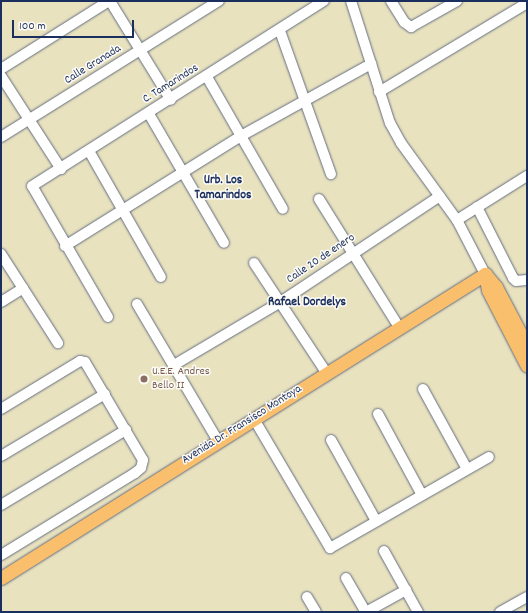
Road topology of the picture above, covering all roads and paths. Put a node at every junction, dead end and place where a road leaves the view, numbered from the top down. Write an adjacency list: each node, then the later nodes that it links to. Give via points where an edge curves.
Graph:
1 (109, 1): 9 (street); 11 (street)
2 (219, 1): 9 (street, Calle Granada)
3 (324, 1): 8 (street, C. Tamarindos)
4 (351, 1): 10 (street)
5 (391, 1): 6 (street, via 404,22 411,27)
6 (457, 1)
7 (527, 3): 14 (street)
8 (280, 31): 13 (street, C. Tamarindos); 16 (street)
9 (140, 50): 15 (street); 18 (street, Calle Granada)
10 (371, 64): 14 (street); 16 (street)
11 (1, 69)
12 (1, 76): 18 (street)
13 (207, 77): 15 (street, C. Tamarindos); 19 (street)
14 (379, 92): 26 (street, via 390,123 401,143)
15 (171, 100): 17 (street, C. Tamarindos)
16 (304, 100): 19 (street); 24 (street)
17 (149, 114): 21 (street, C. Tamarindos); 23 (street)
18 (29, 120): 20 (street, Calle Granada); 22 (street)
19 (241, 136): 23 (street); 30 (street)
20 (1, 137)
21 (89, 151): 22 (street, C. Tamarindos); 29 (street)
22 (61, 169): 33 (street, C. Tamarindos, via 32,188)
23 (182, 172): 29 (street); 32 (street)
24 (331, 174)
25 (527, 176): 28 (street)
26 (440, 196): 31 (street); 34 (street, Calle 20 de enero)
27 (320, 199): 34 (street)
28 (477, 207): 31 (street); 39 (street, via 513,278 516,281)
29 (123, 210): 33 (street); 38 (street)
30 (283, 210)
31 (457, 220): 37 (street)
32 (224, 242)
33 (65, 246): 44 (street)
34 (353, 252): 42 (street, Calle 20 de enero); 45 (street)
35 (1, 254): 40 (street)
36 (254, 263): 42 (street)
37 (485, 274): 45 (main road, Avenida Dr. Fransisco Montoya); 47 (main road, via 496,287); 49 (main road, via 488,290)
38 (161, 277)
39 (527, 280)
40 (23, 288): 41 (street); 46 (street)
41 (1, 302)
42 (280, 302): 48 (street, Calle 20 de enero); 50 (street)
43 (137, 304): 48 (street)
44 (108, 317)
45 (399, 327): 50 (main road, Avenida Dr. Fransisco Montoya)
46 (58, 343)
47 (527, 346)
48 (174, 365): 58 (street)
49 (527, 366)
50 (326, 372): 55 (main road, Avenida Dr. Fransisco Montoya)
51 (423, 389): 61 (street)
52 (105, 394): 53 (street, via 89,365 80,361); 56 (street); 59 (street)
53 (1, 409)
54 (378, 414): 62 (street)
55 (254, 419): 58 (main road, Avenida Dr. Fransisco Montoya); 64 (street, via 330,548)
56 (126, 430): 63 (street); 66 (street, via 143,460 139,470)
57 (331, 440): 64 (street)
58 (218, 441): 67 (main road, Avenida Dr. Fransisco Montoya)
59 (1, 456)
60 (489, 457): 61 (street)
61 (467, 469): 62 (street)
62 (422, 495): 64 (street)
63 (1, 504)
64 (376, 521)
65 (384, 551): 69 (street)
66 (1, 555)
67 (1, 578)
68 (346, 578): 73 (street)
69 (406, 590): 73 (street); 74 (street)
70 (307, 597): 72 (street)
71 (527, 597): 75 (street)
72 (316, 612)
73 (366, 612)
74 (418, 612)
75 (500, 612)

